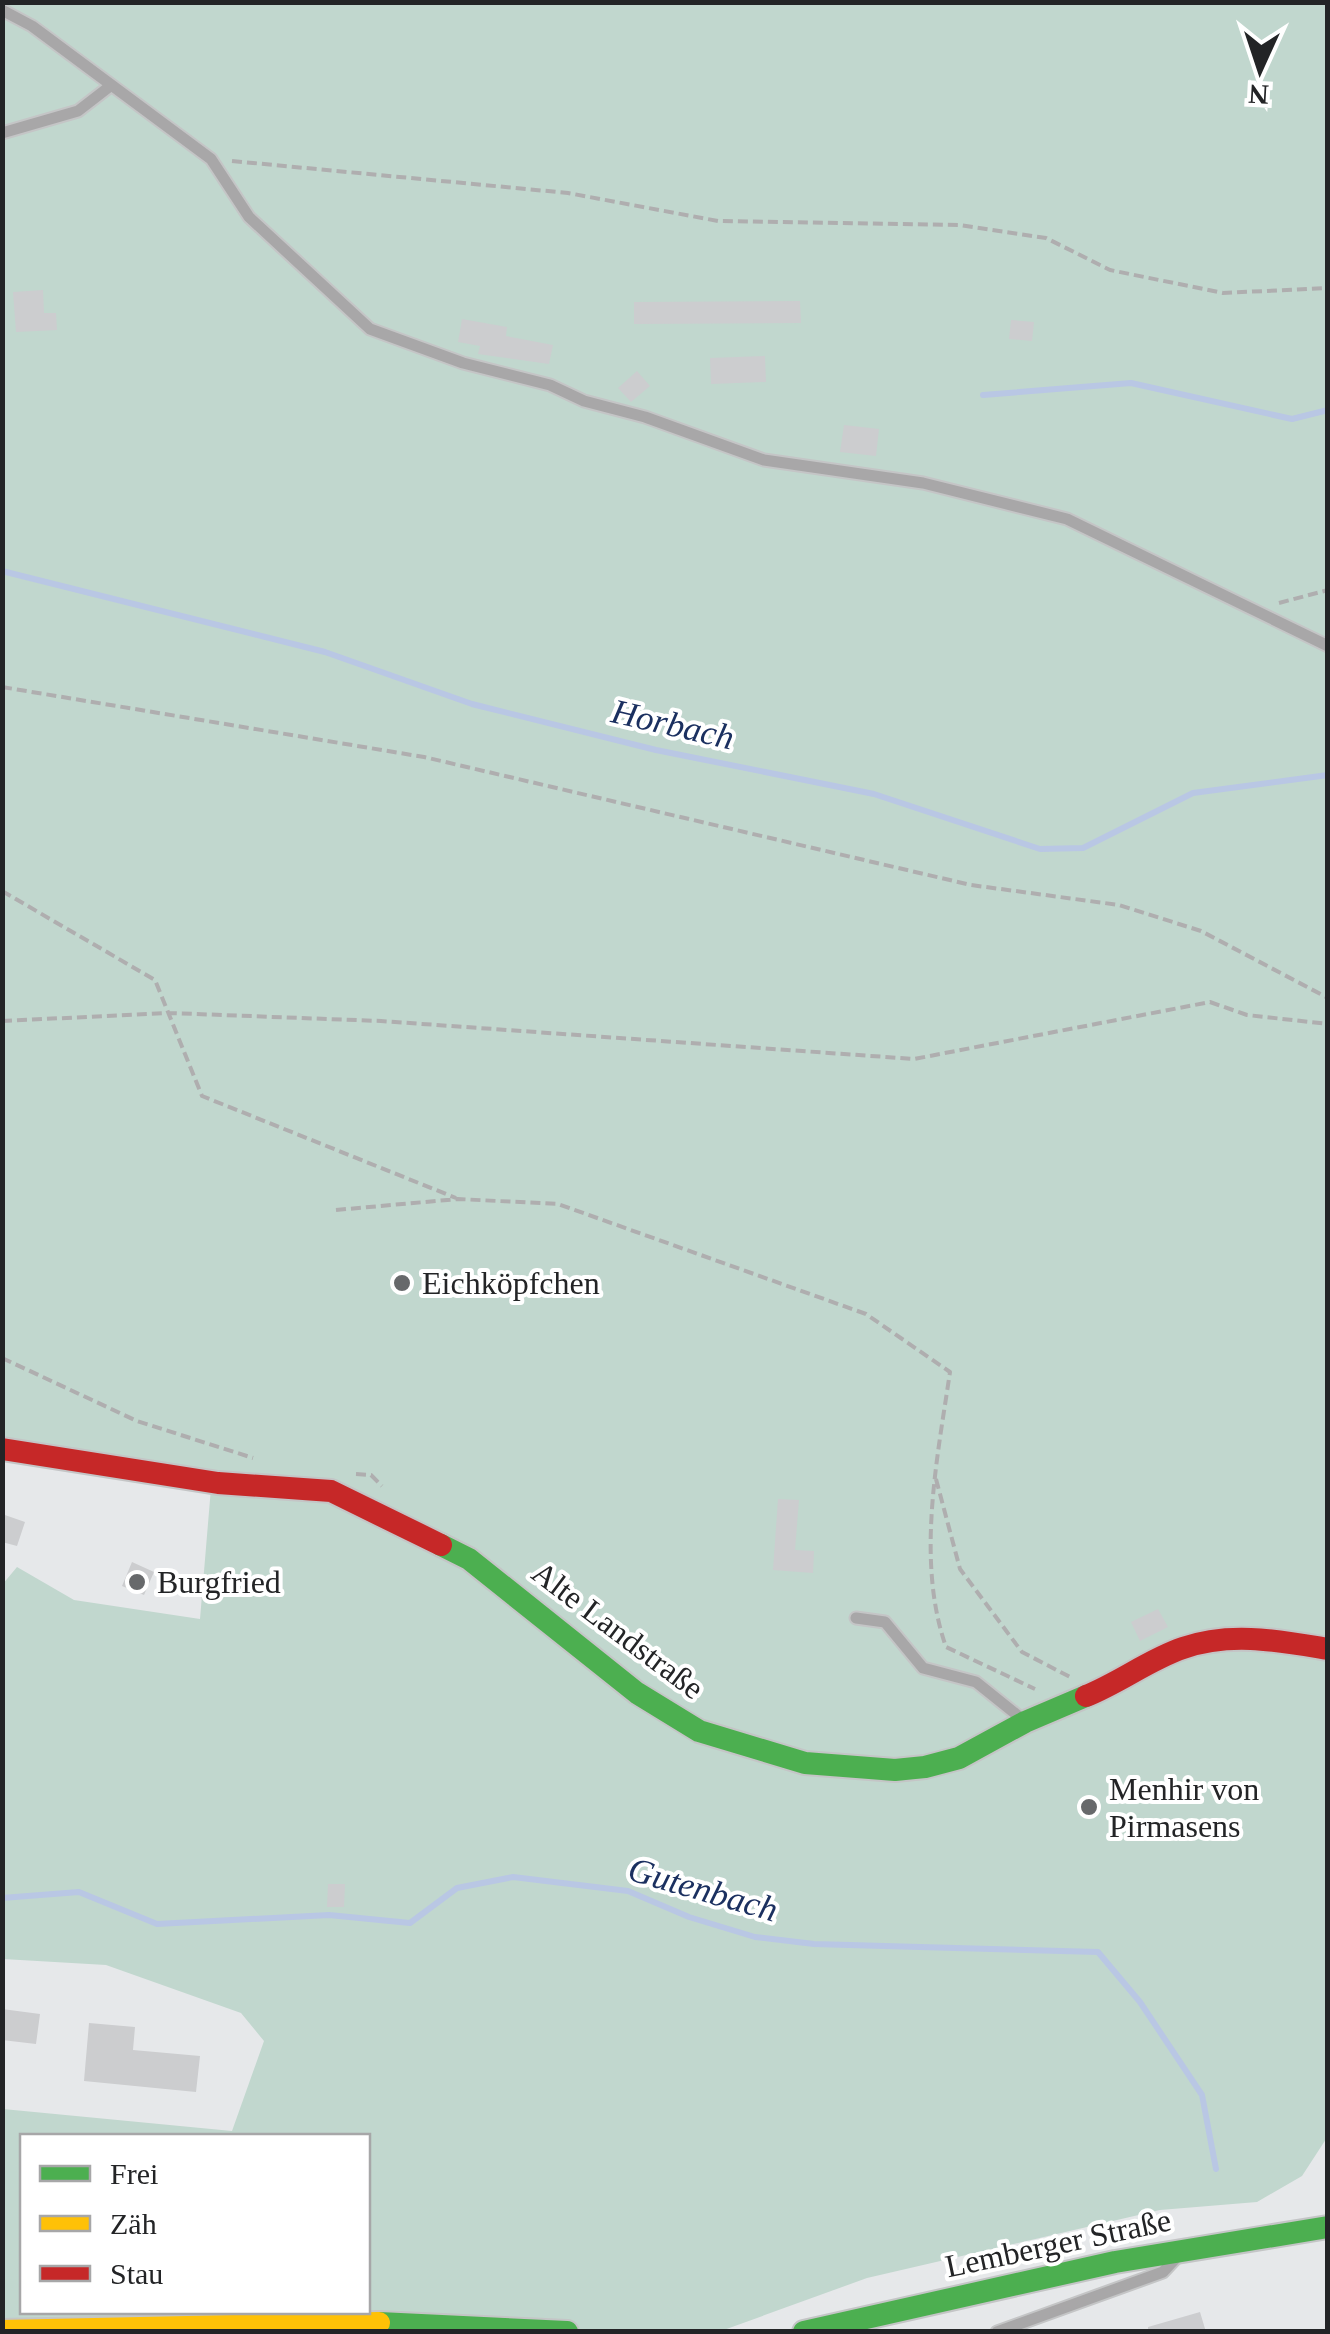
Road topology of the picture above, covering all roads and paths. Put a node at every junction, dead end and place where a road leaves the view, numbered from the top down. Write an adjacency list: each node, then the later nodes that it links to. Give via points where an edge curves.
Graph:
1 (2, 10): 2 (lane)
2 (109, 87): 3 (lane, via 78,112); 4 (lane)
3 (2, 132)
4 (211, 159): 5 (path, via 568,193 718,221 959,225 1046,238 1110,270 1224,293); 7 (lane, via 249,217 370,329 764,460 923,483 1067,519)
5 (1328, 288)
6 (1328, 590): 7 (path)
7 (1255, 610): 8 (lane)
8 (1328, 646)
9 (2, 687): 11 (path, via 424,757 970,885 1118,905 1201,931)
10 (2, 891): 12 (path, via 155,980)
11 (1328, 998)
12 (168, 1013): 13 (path); 14 (path, via 381,1021 914,1059 1210,1002 1247,1015); 15 (path, via 202,1096)
13 (2, 1021)
14 (1328, 1024)
15 (458, 1199): 16 (path); 21 (path, via 558,1204 866,1314 950,1372)
16 (336, 1210)
17 (2, 1358): 19 (path, via 137,1421)
18 (2, 1449): 27 (street, Alte Landstraße, via 218,1483 331,1491 417,1530 518,1594 638,1693 731,1744 848,1769 926,1768)
19 (266, 1463)
20 (342, 1473): 22 (path, via 371,1475)
21 (935, 1474): 25 (path, via 960,1569 1022,1652); 26 (path, via 932,1606 946,1647)
22 (383, 1488)
23 (856, 1618): 27 (lane, via 885,1622 923,1668 976,1682)
24 (1328, 1649): 25 (street, Alte Landstraße, via 1264,1638 1220,1640 1181,1648)
25 (1099, 1692): 26 (street, Alte Landstraße)
26 (1064, 1705): 27 (street, Alte Landstraße)
27 (1025, 1722)
28 (1328, 2226): 29 (street, Lemberger Straße)
29 (1182, 2249): 32 (street, Lemberger Straße); 33 (lane, via 1163,2272)
30 (2, 2331): 31 (street, via 408,2322)
31 (567, 2332)
32 (804, 2332)
33 (996, 2332)

